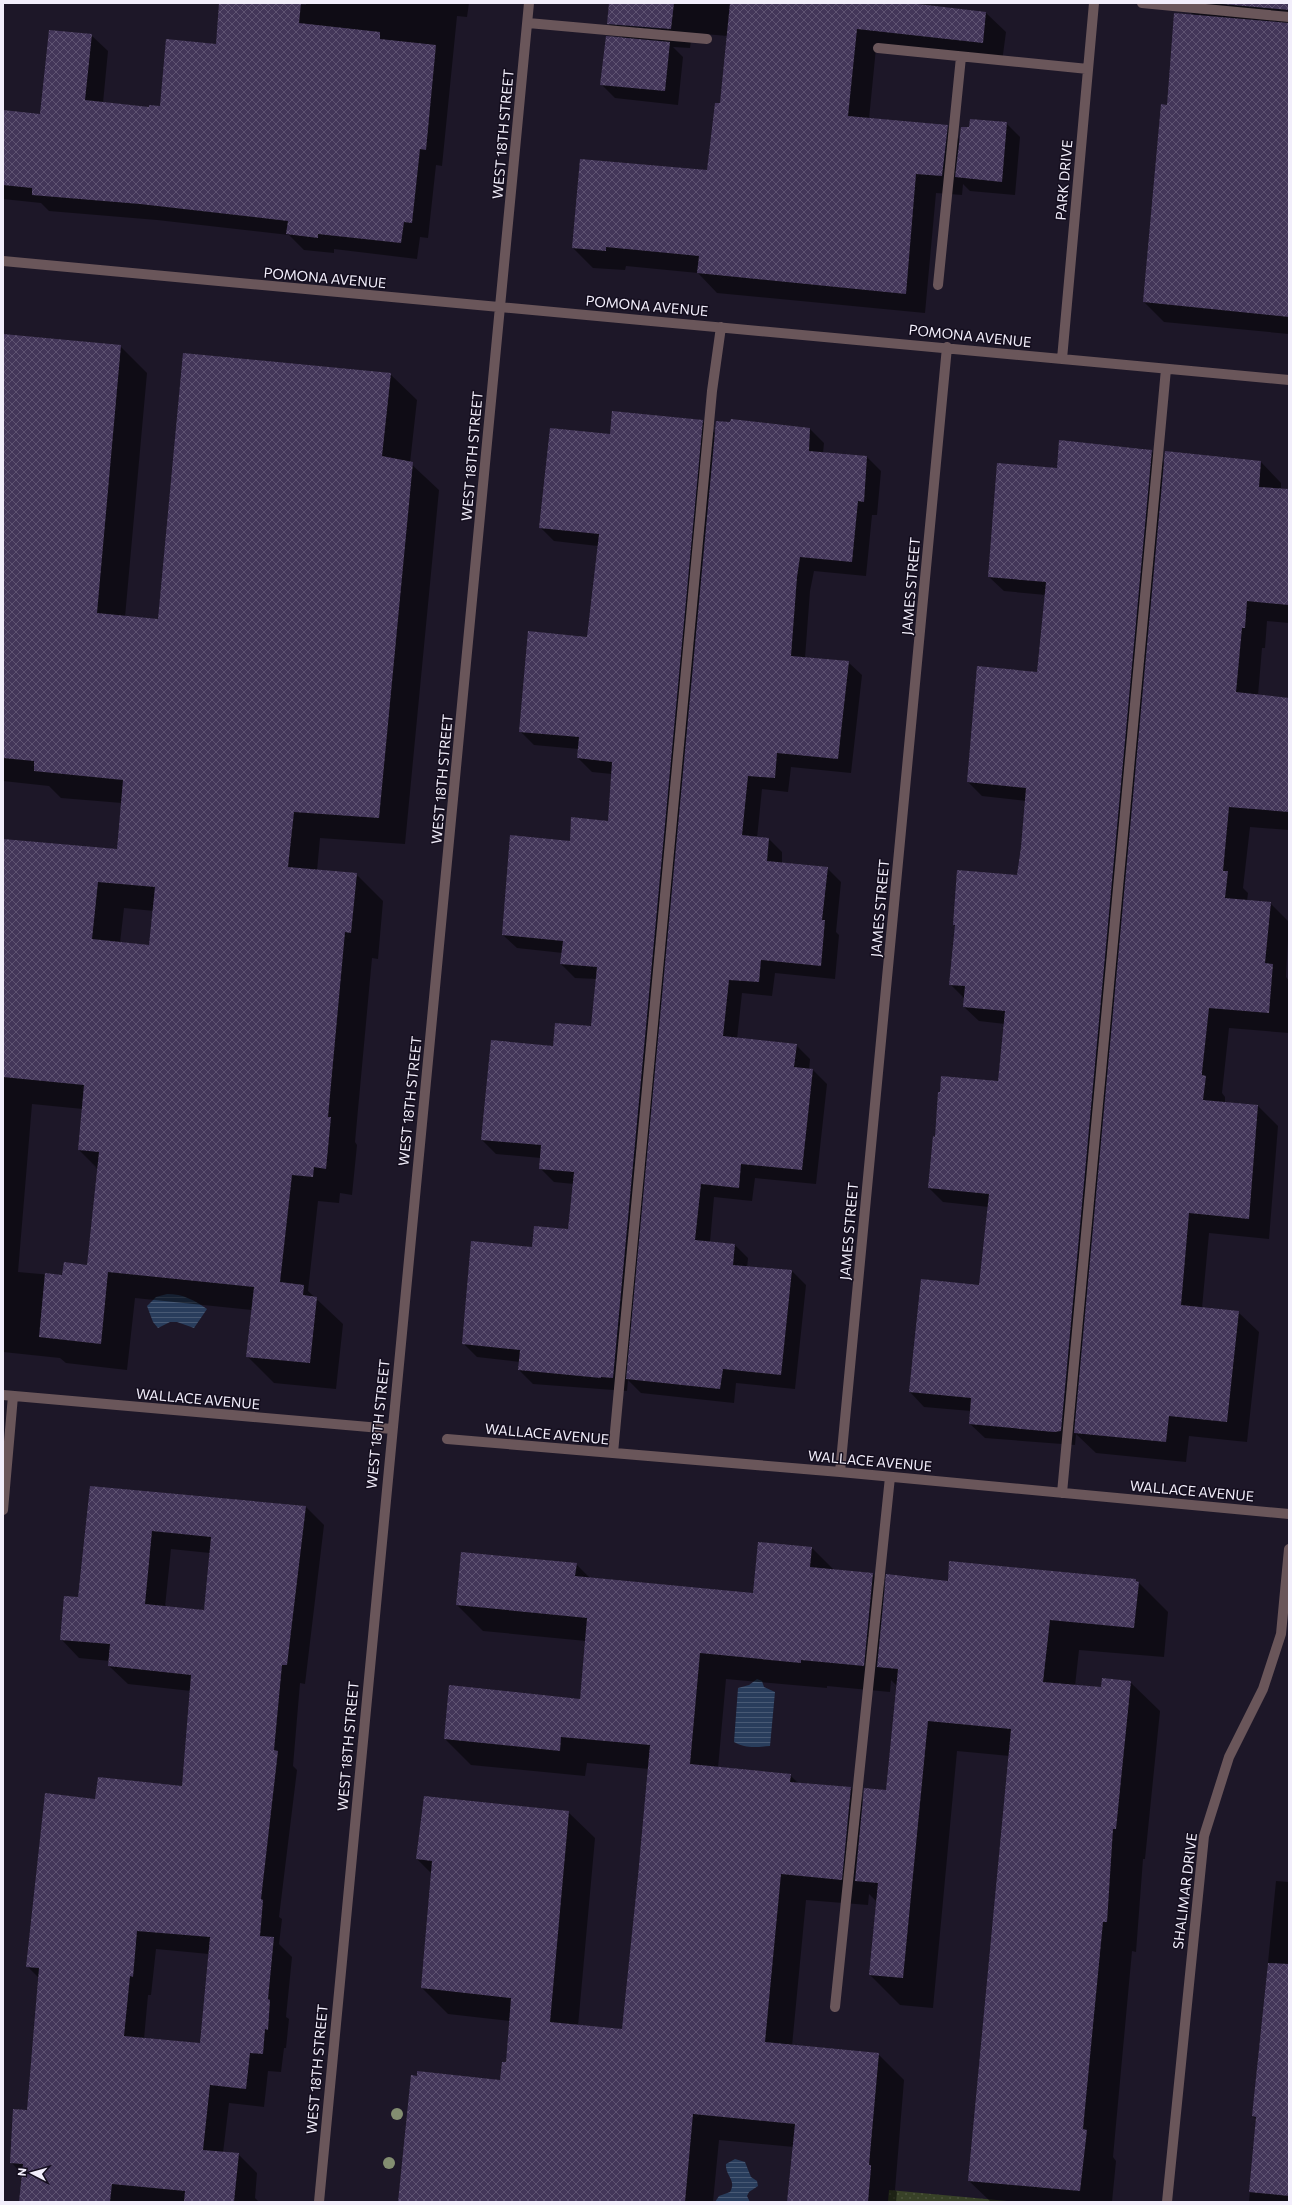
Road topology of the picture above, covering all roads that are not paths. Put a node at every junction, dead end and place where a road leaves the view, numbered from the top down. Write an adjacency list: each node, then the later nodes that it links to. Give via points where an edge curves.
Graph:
1 (529, 3): 5 (street, WEST 18TH STREET)
2 (1094, 3): 9 (street, PARK DRIVE)
3 (1142, 3): 4 (street)
4 (1289, 17)
5 (528, 23): 6 (street); 12 (street, WEST 18TH STREET)
6 (707, 39)
7 (878, 48): 8 (street)
8 (961, 57): 9 (street); 11 (street)
9 (1088, 69): 15 (street, PARK DRIVE)
10 (3, 261): 12 (street, POMONA AVENUE)
11 (938, 285)
12 (501, 308): 13 (street, POMONA AVENUE); 19 (street, WEST 18TH STREET)
13 (721, 327): 14 (street, POMONA AVENUE); 21 (street, via 712,391)
14 (947, 347): 15 (street, POMONA AVENUE); 22 (street, JAMES STREET)
15 (1062, 359): 16 (street, POMONA AVENUE)
16 (1166, 369): 17 (street, POMONA AVENUE); 24 (street)
17 (1289, 380)
18 (8, 1396): 19 (street, WALLACE AVENUE); 25 (street)
19 (392, 1430): 29 (street, WEST 18TH STREET)
20 (447, 1440): 21 (street, WALLACE AVENUE)
21 (613, 1453): 22 (street, WALLACE AVENUE)
22 (840, 1472): 23 (street, WALLACE AVENUE)
23 (890, 1477): 24 (street, WALLACE AVENUE); 28 (street)
24 (1062, 1493): 26 (street, WALLACE AVENUE)
25 (3, 1510)
26 (1289, 1514)
27 (1289, 1549): 30 (street, SHALIMAR DRIVE, via 1280,1634 1263,1689 1229,1757 1204,1836)
28 (835, 2007)
29 (319, 2202)
30 (1167, 2202)

